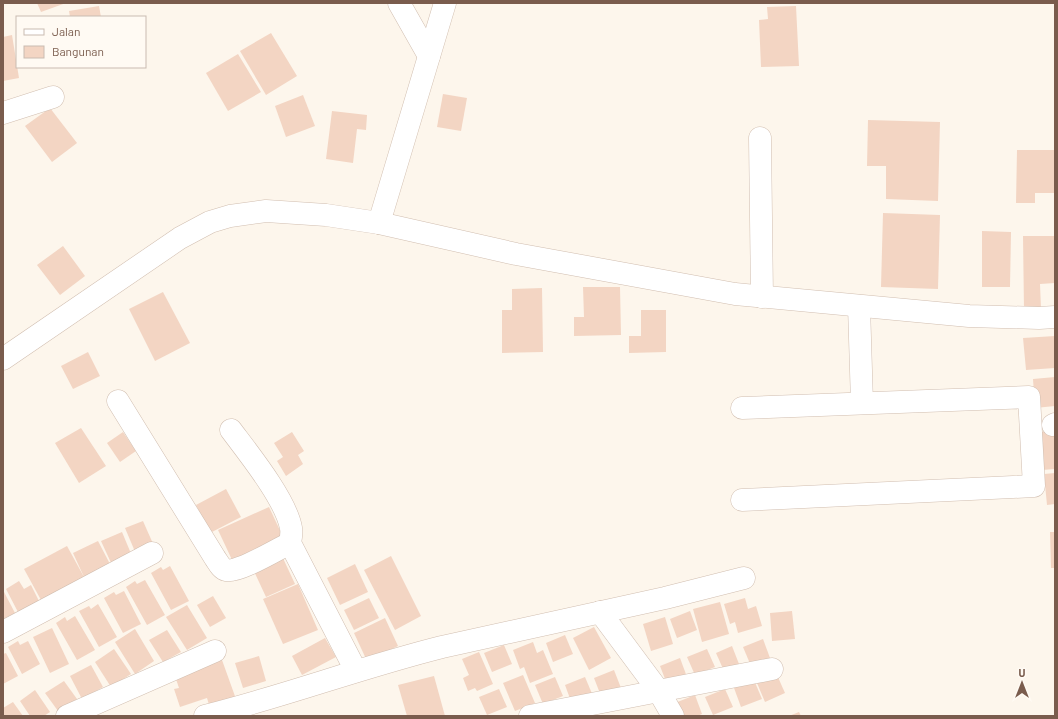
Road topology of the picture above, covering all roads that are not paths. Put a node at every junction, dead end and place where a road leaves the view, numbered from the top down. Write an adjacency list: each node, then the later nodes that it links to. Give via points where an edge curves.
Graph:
1 (399, 3): 3 (street)
2 (445, 3): 3 (street)
3 (429, 56): 7 (street)
4 (53, 97): 5 (street)
5 (3, 113)
6 (760, 138): 8 (street)
7 (379, 223): 8 (street, via 531,257); 11 (street, via 326,215 266,211 230,216 210,222 180,238)
8 (762, 297): 9 (street)
9 (859, 306): 10 (street, via 969,316); 13 (street)
10 (1055, 317)
11 (3, 359)
12 (118, 401): 17 (street, via 222,568 236,570)
13 (862, 403): 14 (street); 16 (street, via 1028,397 1034,486)
14 (742, 408)
15 (231, 430): 17 (street, via 272,486 291,527)
16 (742, 500)
17 (290, 543): 24 (street)
18 (152, 553): 21 (street)
19 (744, 578): 20 (street)
20 (600, 612): 24 (street, via 442,646); 25 (street)
21 (3, 632)
22 (215, 651): 26 (street)
23 (772, 669): 25 (street)
24 (356, 671): 27 (street)
25 (658, 690): 28 (street); 29 (street)
26 (67, 716)
27 (205, 716)
28 (530, 716)
29 (674, 716)

